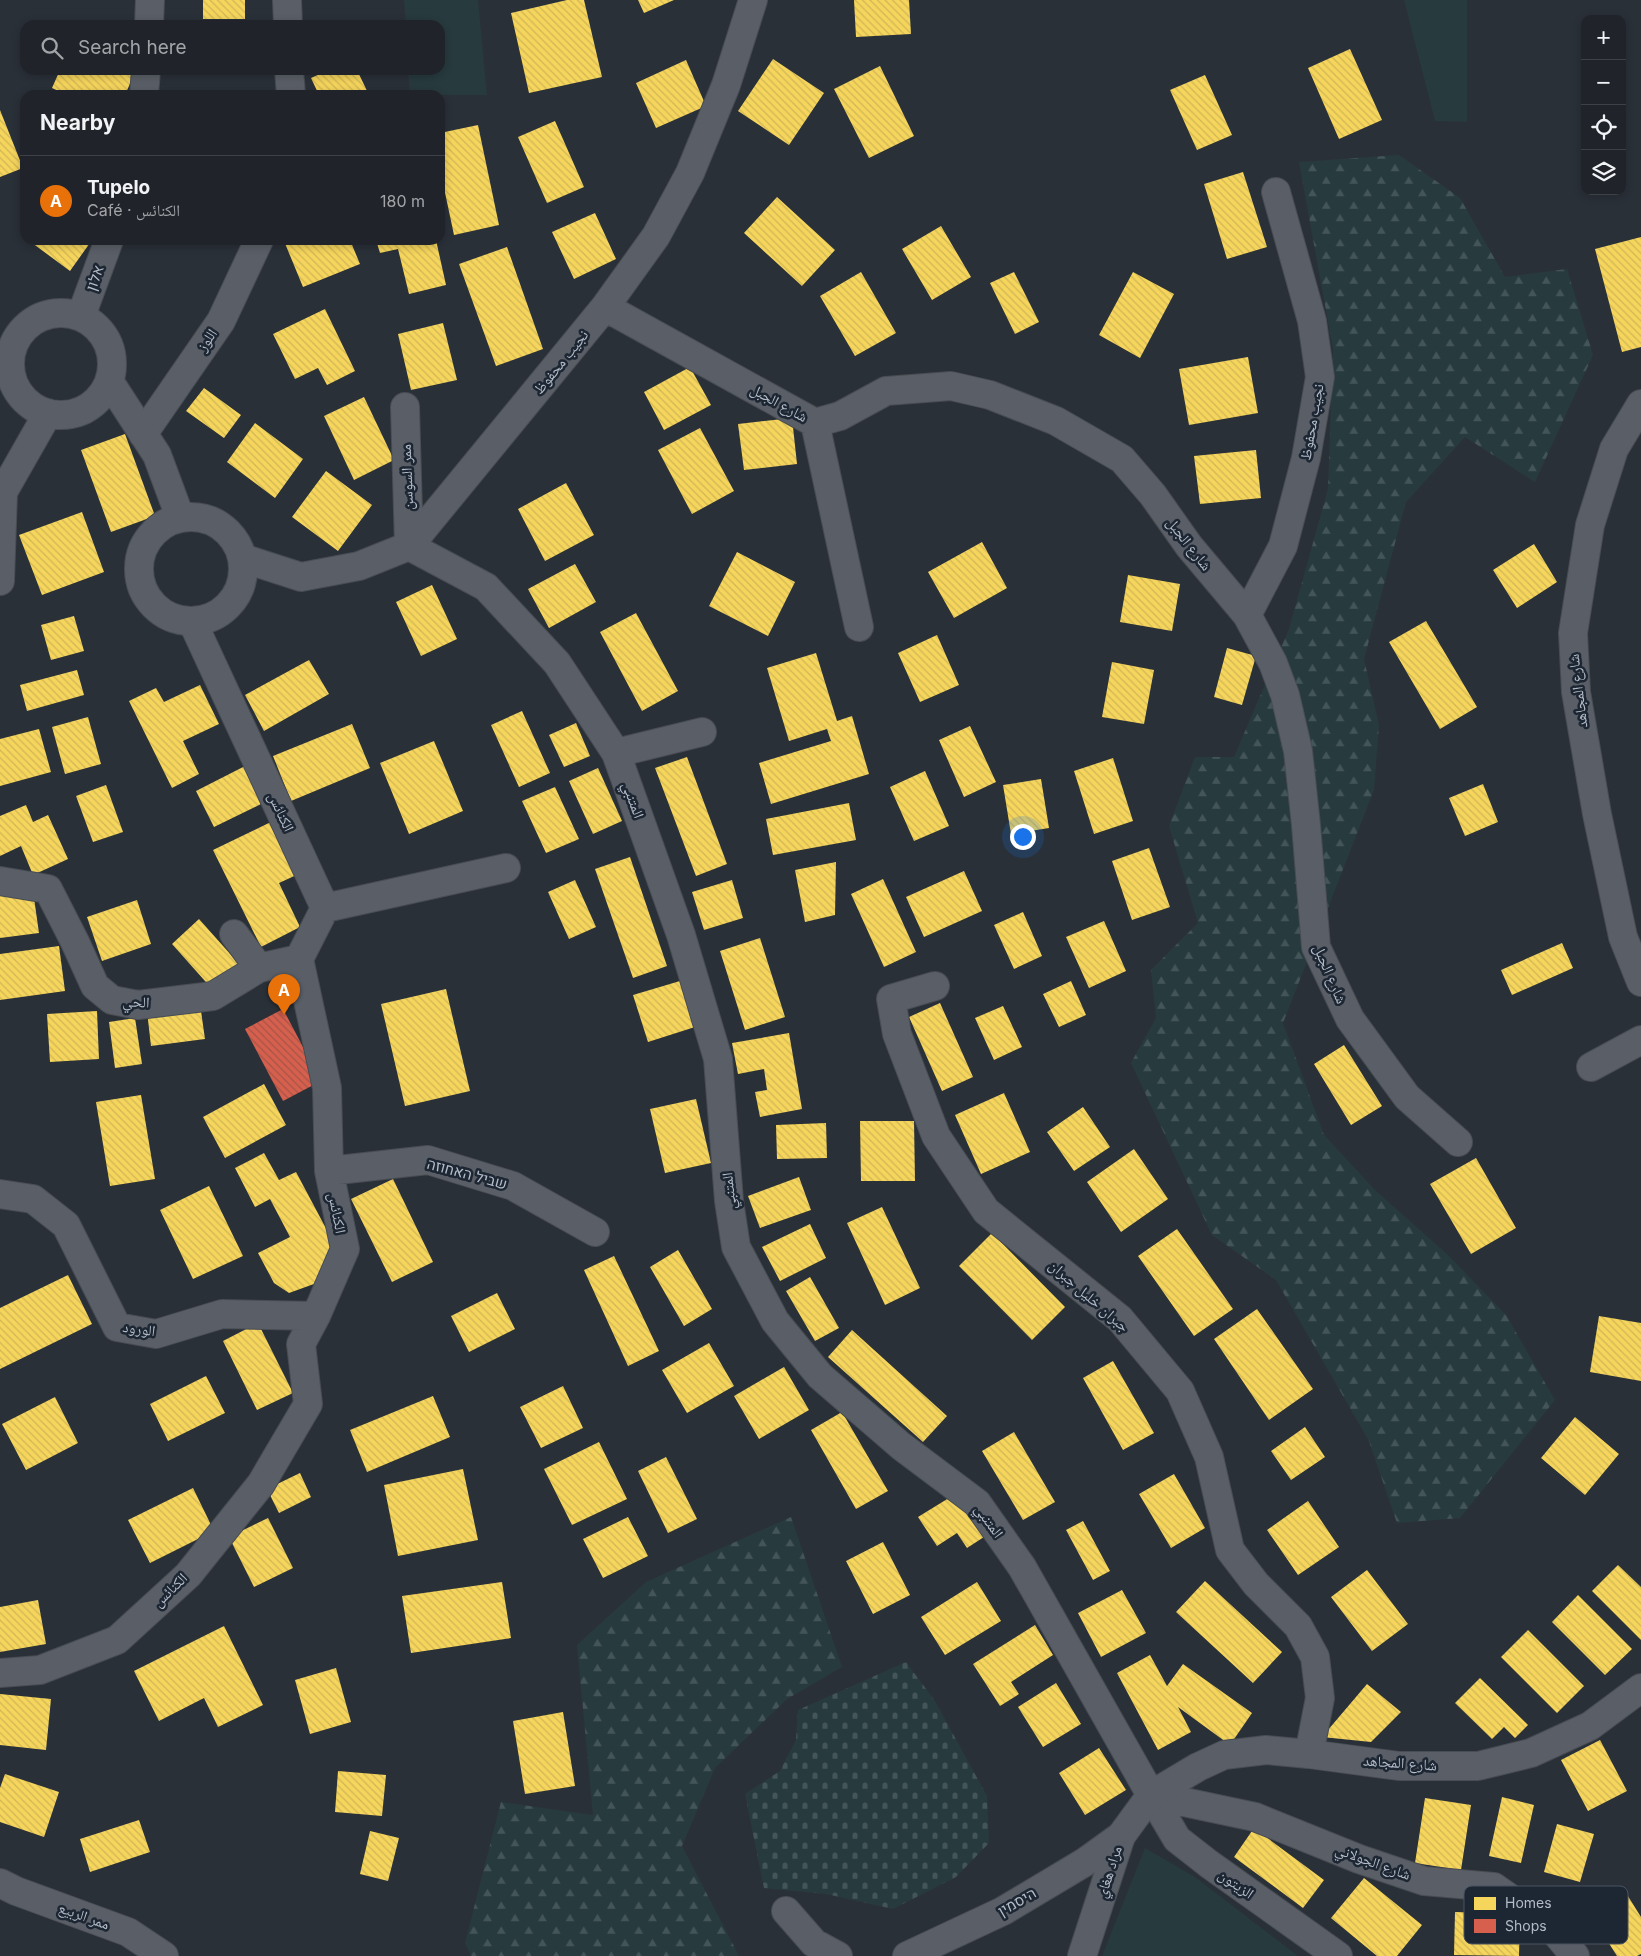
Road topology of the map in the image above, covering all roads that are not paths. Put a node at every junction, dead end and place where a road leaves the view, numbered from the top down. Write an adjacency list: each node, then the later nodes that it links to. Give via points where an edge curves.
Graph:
1 (150, 0): 4 (street)
2 (287, 0): 5 (street)
3 (753, 0): 13 (street, نجيب محفوظ, via 726,85 690,173 656,236)
4 (149, 20)
5 (288, 20)
6 (146, 75): 8 (street)
7 (289, 75): 9 (street)
8 (144, 90)
9 (291, 90)
10 (1276, 192): 26 (street, نجيب محفوظ, via 1312,321 1320,377 1306,458 1283,546)
11 (107, 245): 14 (street, אלון)
12 (257, 245): 20 (street, اللوز, via 221,321)
13 (605, 307): 19 (street, شارع الجبل); 23 (street, نجيب محفوظ)
14 (81, 316): 15 (street, via 104,336 112,366); 18 (street, via 64,312 40,317 20,332 12,347 12,380 20,395 32,406)
15 (109, 381): 18 (street, via 102,395 78,412); 20 (street)
16 (1641, 404): 37 (street, شارع المجاهد, via 1614,449 1590,525 1572,633 1576,692 1597,814 1623,937)
17 (405, 408): 23 (street, ممر السوسن)
18 (48, 413): 21 (street)
19 (815, 423): 26 (street, شارع الجبل, via 840,416 886,392 951,386 990,395 1056,420 1122,459); 28 (street)
20 (143, 434): 22 (street, via 157,455)
21 (2, 492): 25 (street)
22 (180, 517): 24 (street, via 200,517 219,525 234,539); 27 (street, via 150,535 142,550 140,576 149,599 161,612 176,619)
23 (409, 546): 24 (street, نجيب محفوظ, via 359,566 301,577); 30 (street, المتنبي, via 486,587 557,663)
24 (242, 558): 27 (street, via 243,576 237,593 225,608 210,618)
25 (0, 581)
26 (1247, 615): 41 (street, شارع الجبل, via 1274,663 1298,751 1316,947 1350,1019 1408,1097)
27 (192, 621): 33 (street, الكنائس)
28 (859, 627)
29 (702, 732): 30 (street)
30 (616, 753): 49 (street, المتنبي, via 681,935 718,1059 729,1201 736,1247 775,1321 820,1376 901,1446 977,1503 1022,1567)
31 (506, 868): 33 (street)
32 (0, 881): 36 (street, الحي, via 48,889 94,986 112,1000 138,1005 213,996)
33 (325, 908): 35 (street)
34 (234, 934): 36 (street)
35 (299, 959): 36 (street, الحي); 42 (street, الكنائس, via 327,1088)
36 (259, 968)
37 (1641, 982)
38 (935, 986): 48 (street, جبران خليل جبران, via 891,999 897,1034 936,1136 986,1211 1120,1319 1180,1390 1209,1457 1230,1550 1256,1584 1298,1626 1315,1656 1320,1698)
39 (1641, 1040): 40 (street)
40 (1591, 1067)
41 (1458, 1142)
42 (329, 1171): 44 (street, שביל האחוזה, via 428,1160 513,1186); 45 (street, الكنائس, via 345,1249)
43 (0, 1194): 45 (street, الورود, via 33,1199 66,1226 117,1327 156,1334 222,1314)
44 (595, 1232)
45 (316, 1316): 46 (street, الكنائس, via 301,1344 308,1404 261,1484 188,1575 118,1640 40,1670)
46 (0, 1673)
47 (1641, 1688): 48 (street, شارع المجاهد, via 1590,1726 1531,1753 1478,1766 1399,1766)
48 (1309, 1754): 49 (street, شارع المجاهد, via 1266,1750 1224,1755)
49 (1151, 1795): 50 (street, مراد هغاي); 52 (street, شارع الجولاني, via 1255,1818 1424,1881); 59 (street, الزيتون, via 1176,1839)
50 (1121, 1836): 57 (street, היסמין, via 1085,1862 1003,1911); 58 (street, مراد هغاي)
51 (0, 1883): 55 (street, ممر الربيع, via 128,1932)
52 (1482, 1886)
53 (786, 1910): 56 (street, via 814,1943)
54 (1565, 1944): 60 (street, شارع الجولاني)
55 (164, 1956)
56 (838, 1956)
57 (907, 1956)
58 (1082, 1956)
59 (1338, 1956)
60 (1575, 1956)

